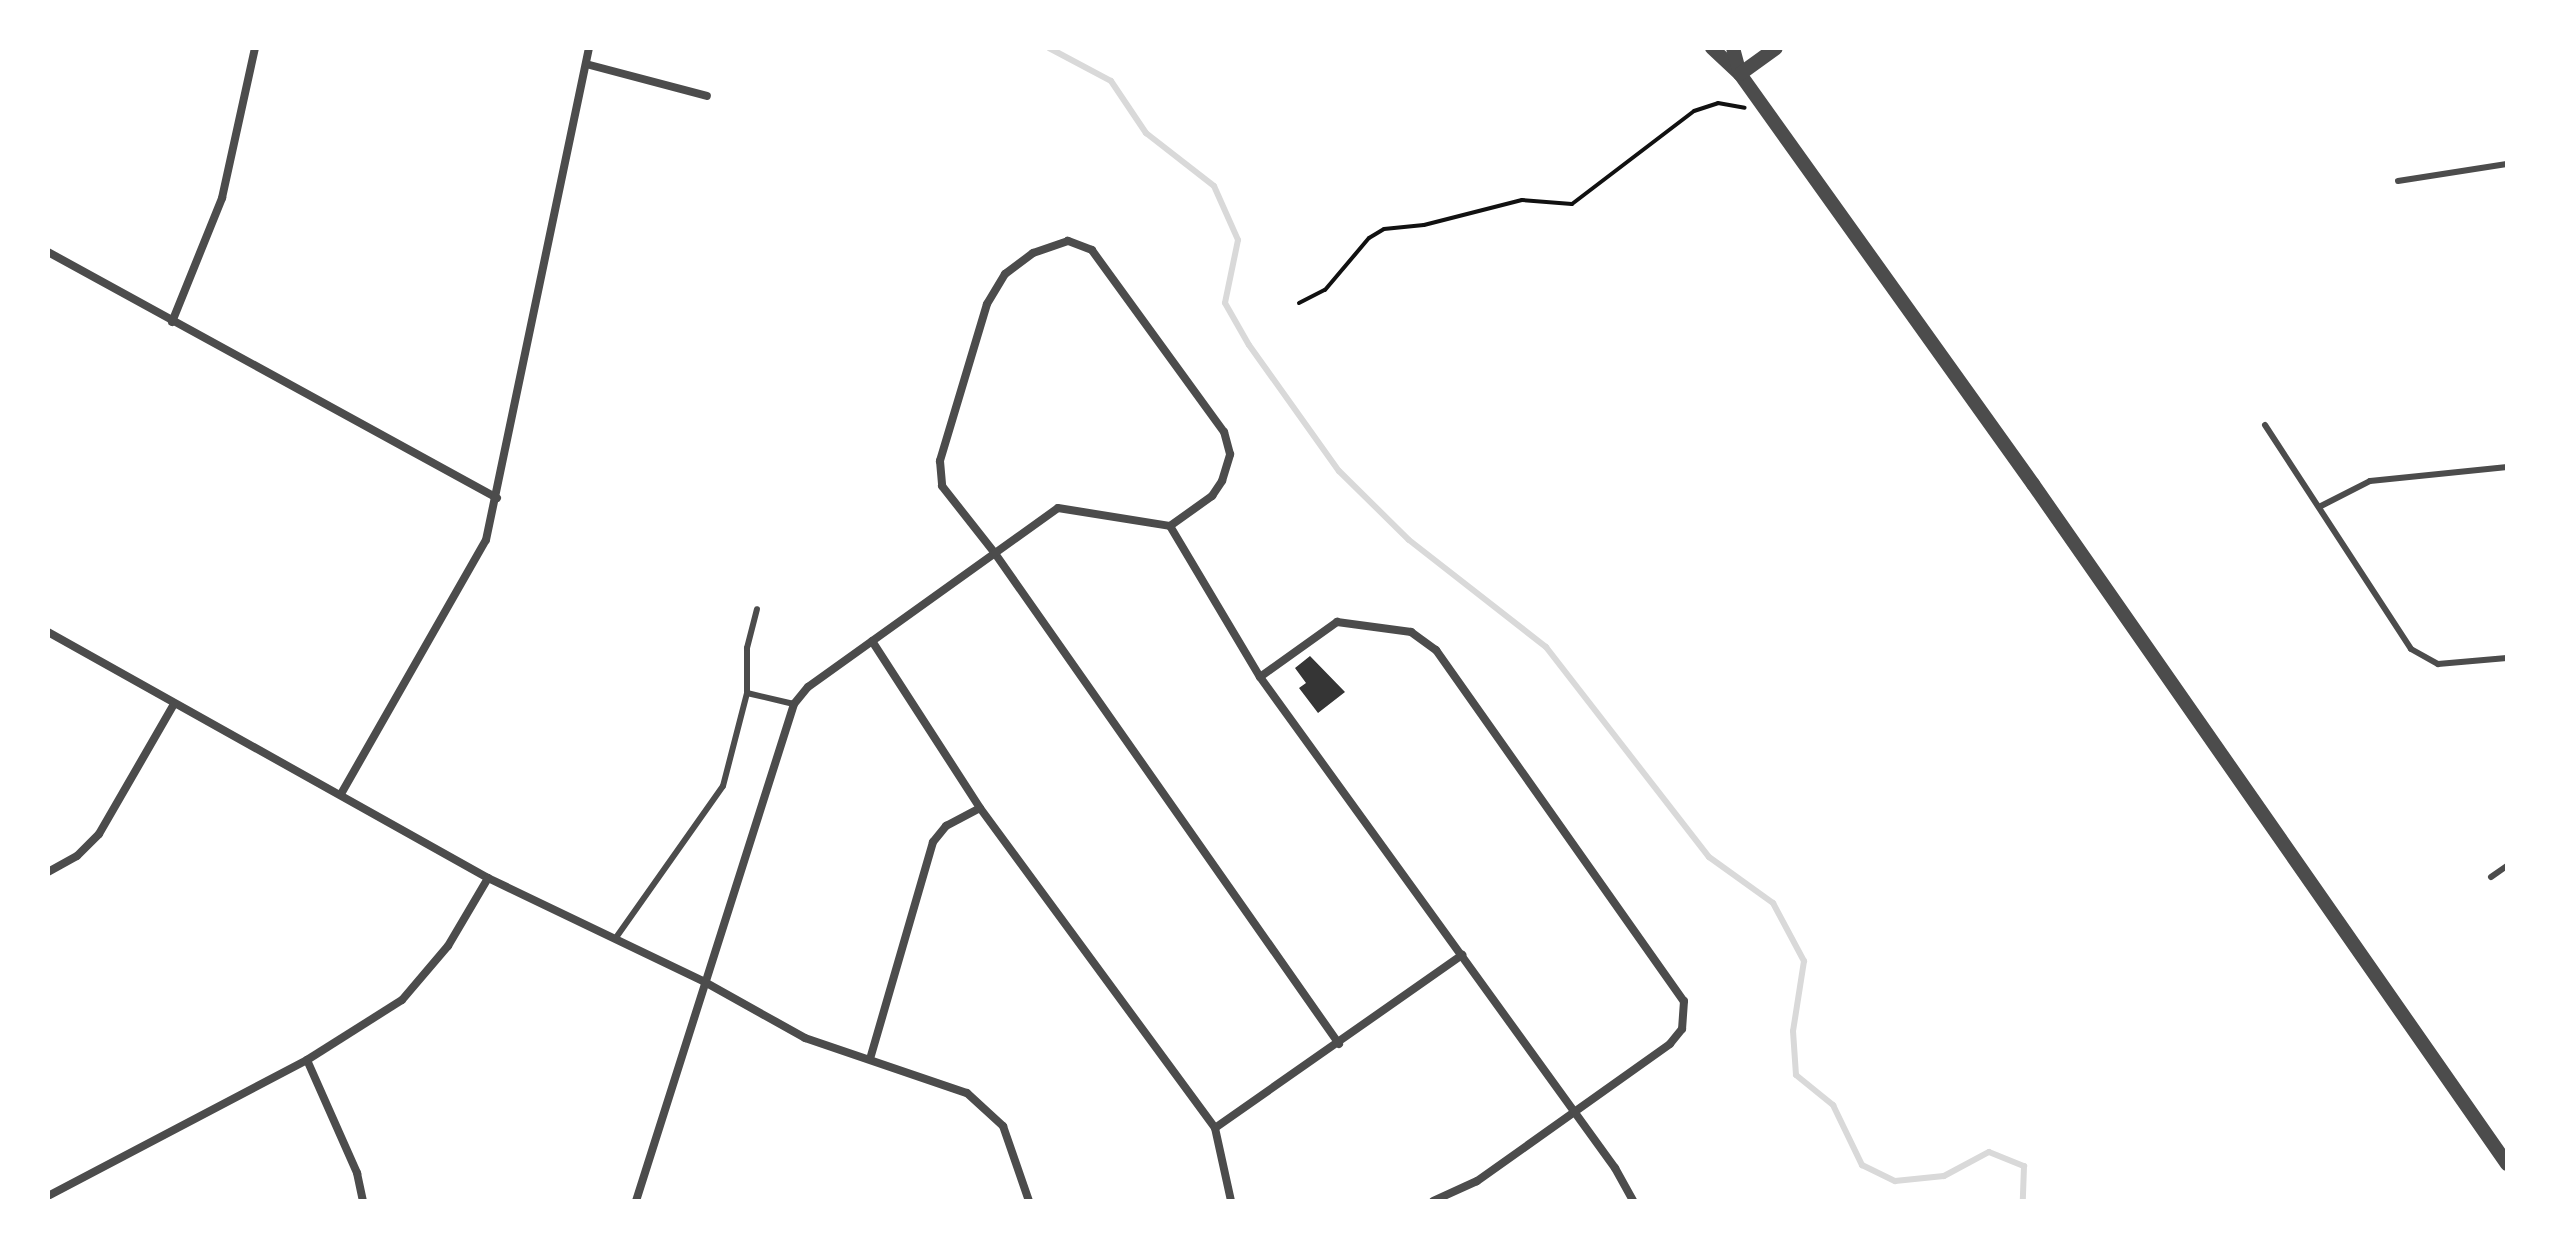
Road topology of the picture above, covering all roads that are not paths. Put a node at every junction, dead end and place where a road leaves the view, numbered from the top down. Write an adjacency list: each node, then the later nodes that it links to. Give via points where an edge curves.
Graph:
1 (255, 48): 12 (street, via 222,198)
2 (589, 48): 6 (street)
3 (1712, 48): 7 (street)
4 (1733, 48): 7 (street)
5 (1776, 48): 7 (street)
6 (586, 64): 8 (street); 15 (street)
7 (1740, 74): 41 (street)
8 (707, 96)
9 (2507, 164): 10 (lane)
10 (2398, 181)
11 (48, 252): 12 (street)
12 (172, 322): 15 (street)
13 (2265, 425): 16 (lane)
14 (2507, 467): 16 (lane, via 2370,481)
15 (497, 498): 27 (street, via 470,574)
16 (2319, 507): 22 (lane, via 2411,649 2423,659 2438,664)
17 (1170, 526): 18 (street, via 1058,508); 18 (street, via 1212,496 1230,454 1224,432 1092,250 1080,243 1054,243 1018,262 995,289 938,469 942,486); 23 (street)
18 (994, 552): 21 (street); 36 (street)
19 (757, 609): 24 (lane, via 747,648)
20 (48, 632): 25 (street)
21 (872, 641): 26 (street, via 808,687); 28 (street)
22 (2507, 658)
23 (1260, 677): 34 (street); 39 (street, via 1337,622 1411,632 1436,650 1684,1001 1684,1023 1676,1038)
24 (747, 693): 26 (lane); 33 (lane, via 723,786)
25 (174, 704): 27 (street); 30 (street, via 99,834 77,856)
26 (794, 704): 35 (street)
27 (341, 794): 32 (street)
28 (980, 808): 37 (street, via 946,826 933,842); 40 (street)
29 (2507, 866): 31 (lane)
30 (48, 872)
31 (2491, 877)
32 (488, 878): 33 (street); 38 (street, via 421,982 380,1015)
33 (615, 939): 35 (street)
34 (1462, 955): 36 (street); 39 (street)
35 (703, 981): 37 (street, via 805,1038); 44 (street)
36 (1339, 1044): 40 (street)
37 (870, 1059): 45 (street, via 967,1093 995,1114 1013,1147)
38 (307, 1060): 42 (street); 43 (street, via 357,1173)
39 (1573, 1111): 47 (street, via 1468,1187); 48 (street)
40 (1215, 1128): 46 (street)
41 (2507, 1164)
42 (48, 1196)
43 (363, 1201)
44 (636, 1201)
45 (1029, 1201)
46 (1231, 1201)
47 (1433, 1201)
48 (1633, 1201)

